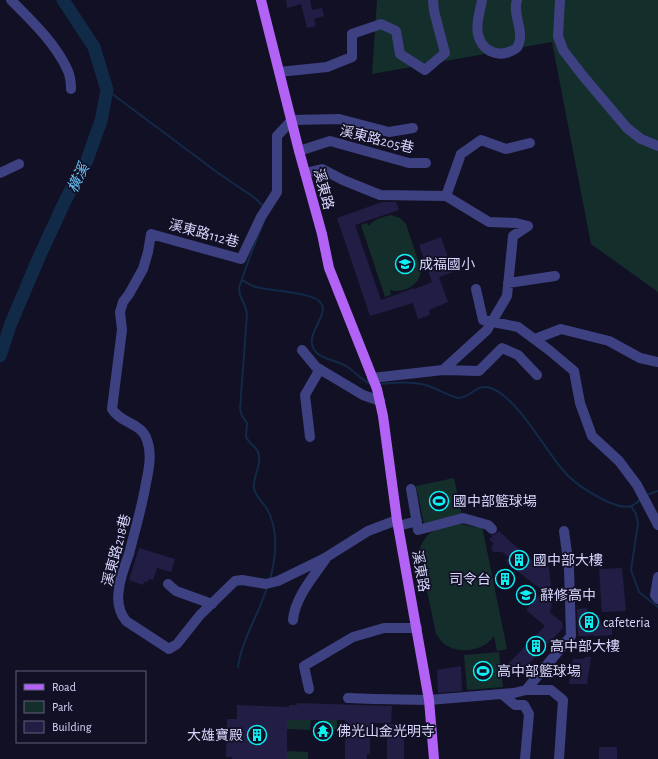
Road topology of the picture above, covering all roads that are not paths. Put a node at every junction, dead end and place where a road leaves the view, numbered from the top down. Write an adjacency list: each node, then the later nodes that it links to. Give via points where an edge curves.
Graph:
1 (11, 0): 8 (street, via 44,34 58,54 69,72)
2 (260, 0): 7 (main road, 溪東路)
3 (434, 0): 7 (street, via 434,11 445,53 425,70 400,54 396,31 381,24 352,34 352,57 327,67)
4 (482, 0): 5 (street, via 477,28 480,40 487,49 498,54 505,54 519,45 520,35 515,6)
5 (517, 0)
6 (560, 0): 12 (street, via 558,36 563,50 627,128 641,139)
7 (279, 72): 9 (main road, 溪東路)
8 (72, 90)
9 (292, 120): 10 (street, via 339,119 390,132); 13 (main road, 溪東路); 19 (street, 溪東路112巷, via 277,136 277,192 261,217 241,259)
10 (413, 128)
11 (530, 143): 18 (street, via 506,149 481,140 461,154)
12 (658, 146)
13 (299, 151): 14 (street, 溪東路205巷, via 330,141 409,163); 17 (main road, 溪東路)
14 (426, 163)
15 (19, 164): 16 (street)
16 (0, 173)
17 (306, 173): 18 (street, via 322,169 380,195); 30 (main road, 溪東路, via 329,268)
18 (446, 196): 21 (street, via 490,222 528,226 513,236)
19 (151, 234): 43 (street, 溪東路218巷, via 143,269 123,302 120,312 122,330 112,409 116,416 138,427 144,433 149,446 149,467 141,509 118,589 119,604 126,621 169,649 177,644)
20 (555, 276): 21 (street)
21 (508, 283): 23 (street, via 507,296)
22 (476, 289): 23 (street, via 483,320)
23 (491, 322): 24 (street, via 518,327); 28 (street, via 486,330)
24 (535, 339): 26 (street, via 561,329 609,341 640,358); 36 (street, via 574,372 580,403 592,436 619,461 636,485)
25 (302, 350): 27 (street)
26 (658, 362)
27 (320, 369): 31 (street, via 363,395); 32 (street, via 305,395)
28 (443, 370): 29 (street, via 479,371 502,348 518,355); 30 (street)
29 (536, 375)
30 (374, 382): 31 (main road, 溪東路)
31 (380, 401): 35 (main road, 溪東路)
32 (310, 438)
33 (411, 489): 34 (street)
34 (417, 521): 35 (street, 溪東路218巷); 37 (street, via 418,530 463,518 488,525)
35 (398, 523): 39 (street, 溪東路218巷, via 368,531); 45 (main road, 溪東路)
36 (658, 525)
37 (492, 529)
38 (564, 531): 47 (street, via 569,568 571,636)
39 (328, 555): 43 (street, 溪東路218巷, via 268,584 234,581); 44 (street, via 301,596)
40 (658, 577): 42 (street, via 655,595)
41 (168, 584): 43 (street, via 176,592)
42 (658, 599)
43 (212, 604)
44 (293, 620)
45 (417, 628): 46 (street, via 384,628 353,637 304,666); 50 (main road, 溪東路)
46 (308, 689)
47 (523, 691): 48 (street); 53 (street, via 551,690 563,700)
48 (502, 694): 50 (street); 52 (street, via 515,705 524,705 529,714)
49 (348, 698): 50 (street)
50 (429, 700): 51 (main road, 溪東路)
51 (434, 759)
52 (525, 759)
53 (559, 759)

